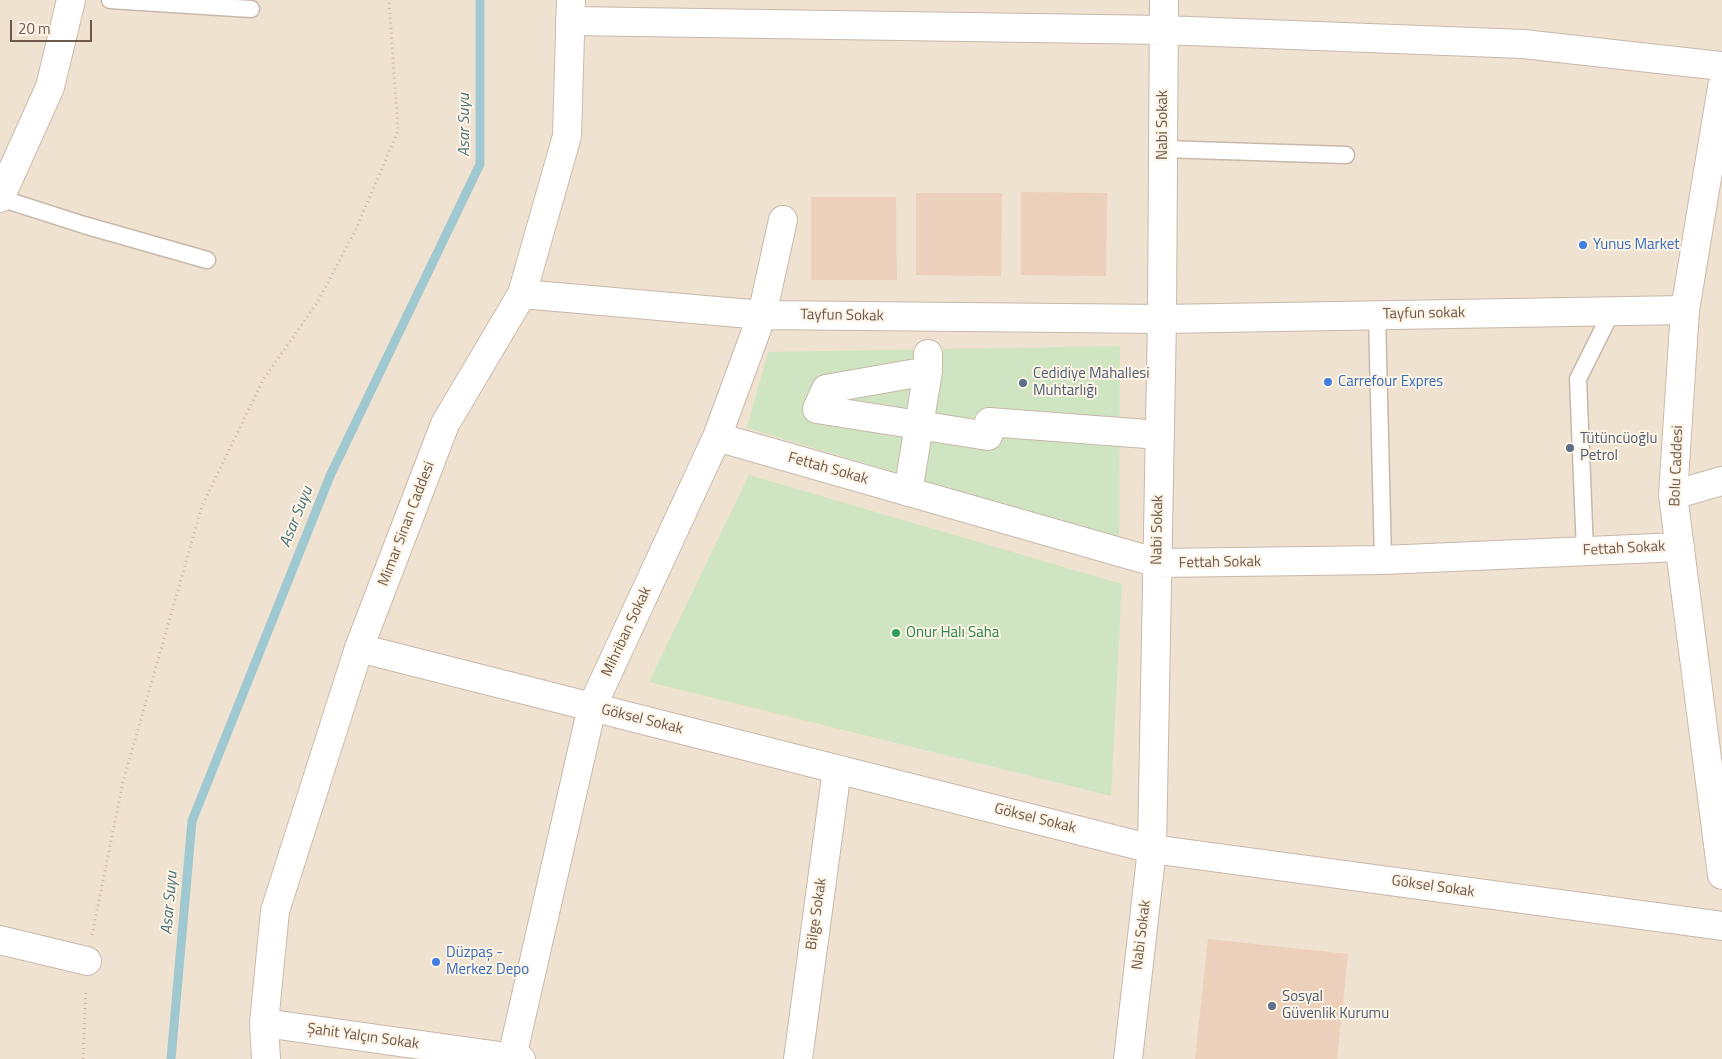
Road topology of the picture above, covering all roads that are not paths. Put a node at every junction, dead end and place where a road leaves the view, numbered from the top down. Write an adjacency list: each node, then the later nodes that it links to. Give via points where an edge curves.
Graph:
1 (71, 0): 12 (street, via 50,87)
2 (110, 0): 4 (lane)
3 (1164, 0): 6 (street, Nabi Sokak)
4 (251, 9)
5 (570, 10): 6 (street); 15 (street, Mimar Sinan Caddesi, via 567,136)
6 (1164, 30): 7 (street, via 1523,44); 9 (street, Nabi Sokak)
7 (1722, 66)
8 (1722, 87): 11 (street, Bolu Caddesi)
9 (1163, 150): 10 (lane); 20 (street, Nabi Sokak)
10 (1346, 155)
11 (1716, 160): 16 (street, Bolu Caddesi)
12 (0, 198): 14 (lane)
13 (783, 220): 18 (street, Mihriban Sokak)
14 (207, 260)
15 (522, 294): 18 (street, Tayfun Sokak); 31 (street, Mimar Sinan Caddesi, via 445,424)
16 (1685, 310): 17 (street, Tayfun sokak); 26 (street, Bolu Caddesi)
17 (1612, 311): 19 (street, Tayfun sokak); 28 (lane, via 1578,379)
18 (762, 315): 20 (street, Tayfun Sokak); 23 (street, Mihriban Sokak)
19 (1377, 315): 20 (street, Tayfun sokak); 29 (lane)
20 (1162, 319): 22 (street, Nabi Sokak)
21 (920, 425): 21 (street, via 817,409 826,389 928,362); 22 (street, via 988,436 989,422); 25 (street)
22 (1160, 435): 30 (street, Nabi Sokak)
23 (717, 437): 25 (street, Fettah Sokak); 32 (street, Mihriban Sokak)
24 (1722, 481): 26 (street)
25 (908, 492): 30 (street, Fettah Sokak)
26 (1673, 495): 27 (street, Bolu Caddesi)
27 (1680, 547): 28 (street, Fettah Sokak); 35 (street, Bolu Caddesi)
28 (1585, 551): 29 (street, Fettah Sokak)
29 (1383, 560): 30 (street, Fettah Sokak)
30 (1158, 564): 34 (street, Nabi Sokak)
31 (359, 648): 32 (street, Göksel Sokak); 39 (street, Mimar Sinan Caddesi, via 276,911)
32 (592, 707): 33 (street, Göksel Sokak); 40 (street, Mihriban Sokak)
33 (836, 769): 34 (street, Göksel Sokak); 42 (street, Bilge Sokak)
34 (1152, 849): 36 (street, Göksel Sokak); 43 (street, Nabi Sokak)
35 (1722, 875)
36 (1722, 926)
37 (0, 940): 38 (street)
38 (87, 961)
39 (264, 1023): 40 (street, Şahit Yalçın Sokak); 41 (street, Mimar Sinan Caddesi)
40 (517, 1058)
41 (266, 1059)
42 (798, 1059)
43 (1128, 1059)

